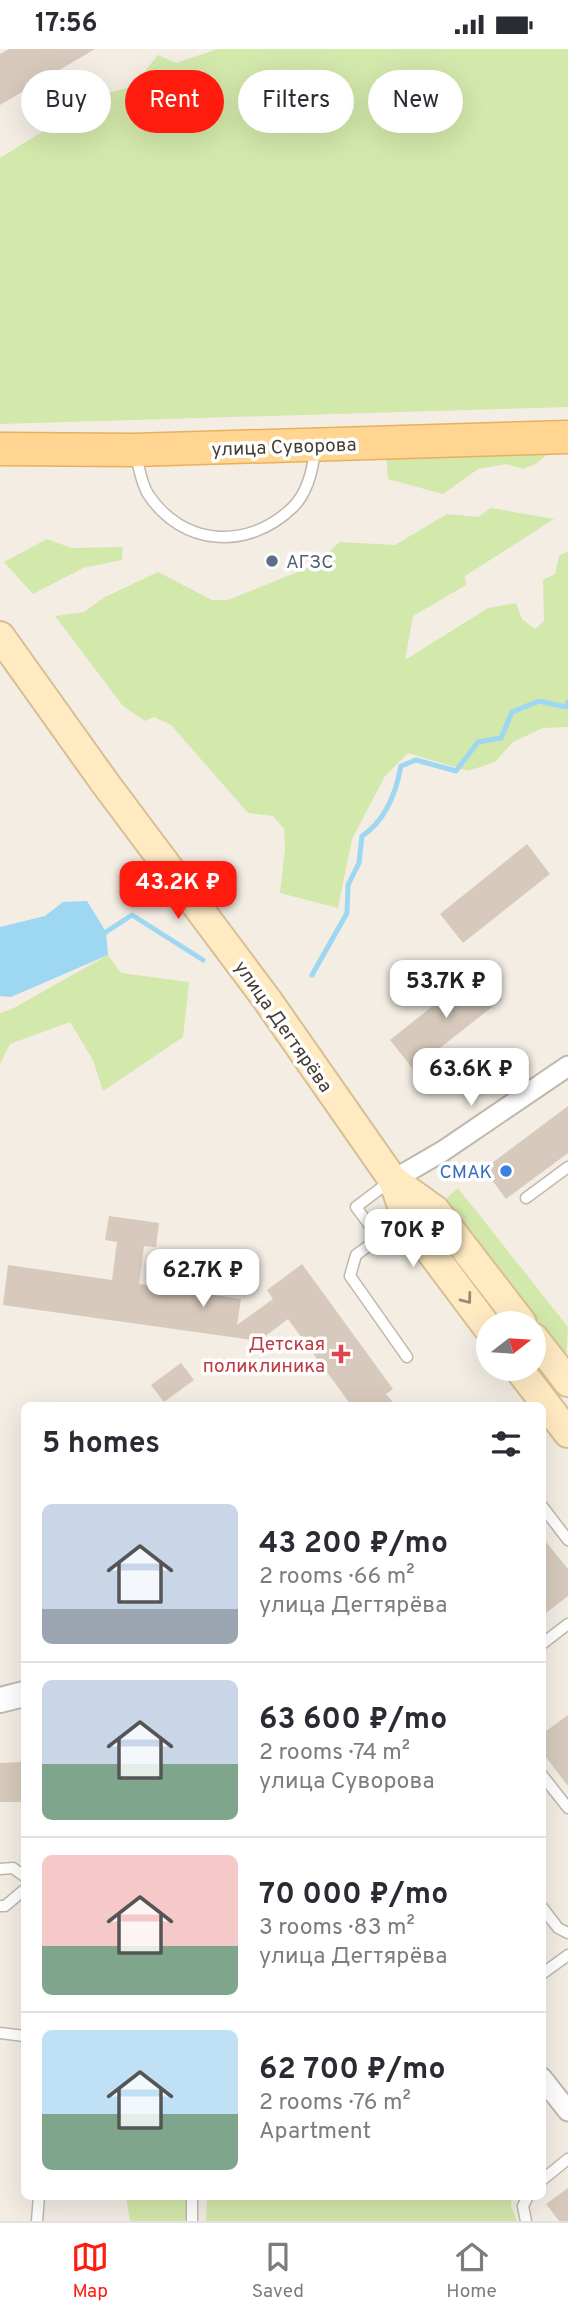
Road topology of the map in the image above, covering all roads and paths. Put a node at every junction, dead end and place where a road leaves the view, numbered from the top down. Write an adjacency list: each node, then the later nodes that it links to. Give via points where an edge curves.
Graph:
1 (568, 437): 2 (main road, улица Суворова)
2 (316, 445): 4 (main road, улица Суворова); 4 (lane, via 312,473 293,507 259,531 235,537 189,531 166,516 146,492)
3 (0, 449): 4 (main road, улица Суворова)
4 (134, 450)
5 (0, 636): 8 (main road, улица Дегтярёва)
6 (568, 1066): 8 (street)
7 (568, 1167): 9 (lane)
8 (393, 1180): 10 (main road, улица Дегтярёва, via 435,1210); 11 (main road, улица Дегтярёва, one-way to 11, via 407,1220); 13 (lane, via 356,1207 379,1238 356,1255 350,1276)
9 (526, 1198)
10 (513, 1311)
11 (476, 1312)
12 (546, 1353): 14 (main road)
13 (407, 1357)
14 (567, 1379): 17 (street)
15 (527, 1381): 16 (main road)
16 (542, 1402)
17 (545, 1402)
18 (546, 1407): 19 (main road)
19 (568, 1433)
20 (546, 1511): 21 (lane)
21 (568, 1540)
22 (568, 1624): 23 (lane)
23 (546, 1641)
24 (21, 1695): 25 (street)
25 (0, 1700)
26 (546, 1780): 27 (lane)
27 (568, 1808)
28 (0, 1869): 29 (lane, via 13,1868)
29 (21, 1874)
30 (21, 1893): 31 (lane)
31 (0, 1906)
32 (546, 1912): 33 (lane)
33 (568, 1933)
34 (568, 1955): 35 (lane)
35 (546, 1971)
36 (0, 2033): 37 (lane)
37 (21, 2036)
38 (546, 2084): 39 (street)
39 (561, 2105)
40 (568, 2159): 41 (lane)
41 (546, 2177)
42 (39, 2200): 45 (lane)
43 (192, 2200): 46 (lane)
44 (526, 2200): 47 (lane)
45 (37, 2221)
46 (192, 2221)
47 (526, 2221)

